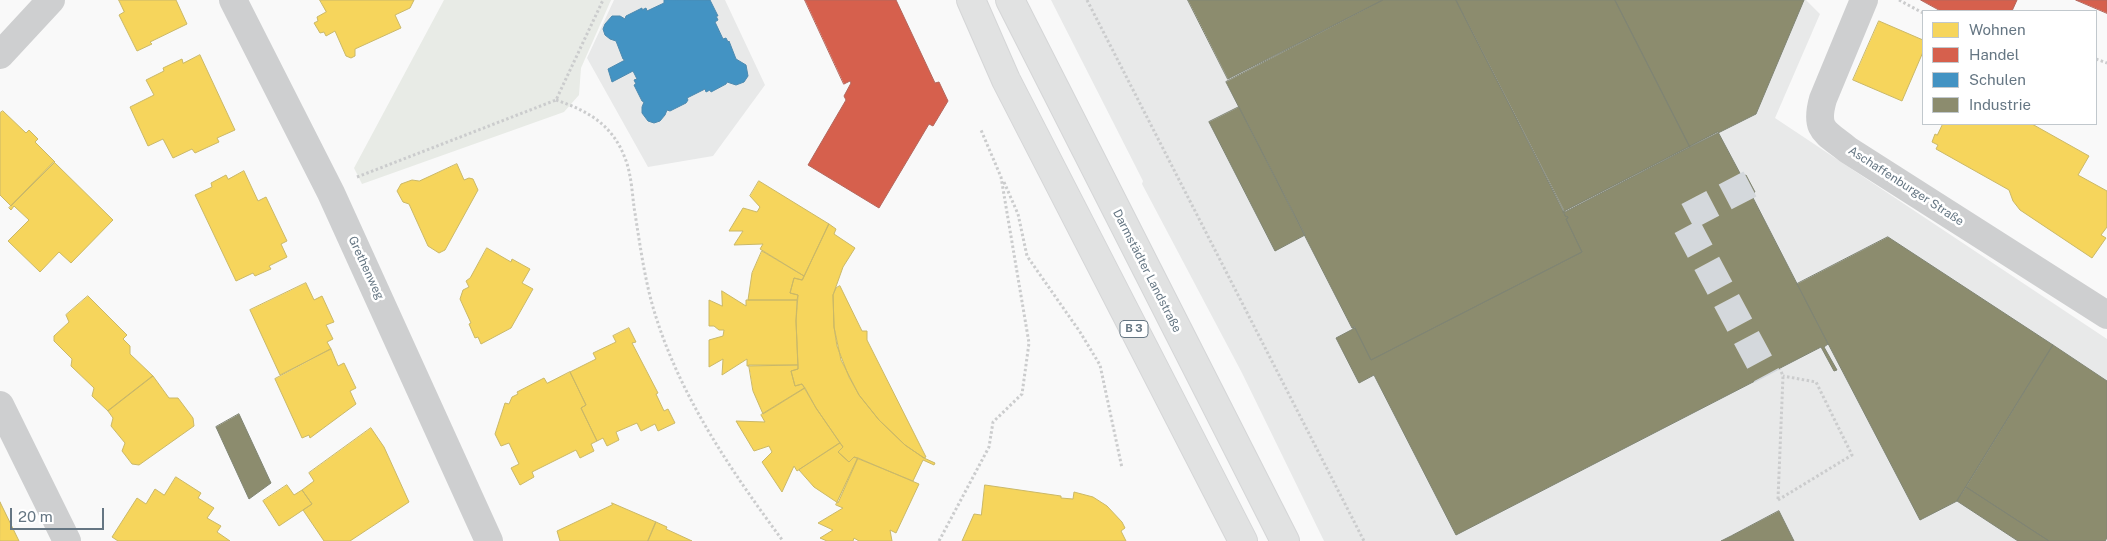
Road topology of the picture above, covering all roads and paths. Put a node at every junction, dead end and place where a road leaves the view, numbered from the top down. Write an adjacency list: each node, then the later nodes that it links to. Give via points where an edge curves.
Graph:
1 (51, 0): 10 (street)
2 (233, 0): 14 (street, Grethenweg)
3 (603, 0): 11 (path)
4 (971, 0): 24 (main road, B 3, via 1006,80)
5 (1010, 0): 25 (main road, Darmstädter Landstraße)
6 (1088, 0): 26 (path)
7 (1864, 0): 15 (street, Aschaffenburger Straße, via 1823,99 1819,114 1822,129 1848,150)
8 (1899, 0): 9 (path)
9 (1922, 12)
10 (0, 55)
11 (556, 100): 14 (path, via 361,174); 22 (path, via 582,109 600,121 614,137 625,158 643,266 678,373 724,458)
12 (981, 130): 13 (path)
13 (1001, 177): 19 (path, via 1018,214 1027,256 1100,365); 23 (path, via 1029,343 1022,394 993,422 989,447)
14 (331, 193): 21 (street, Grethenweg)
15 (2107, 315)
16 (1780, 369): 17 (path)
17 (1783, 376): 17 (path, via 1779,457 1778,500 1852,455 1816,382)
18 (0, 405): 20 (street)
19 (1122, 468)
20 (67, 541)
21 (489, 541)
22 (783, 541)
23 (939, 541)
24 (1243, 541)
25 (1285, 541)
26 (1364, 541)

